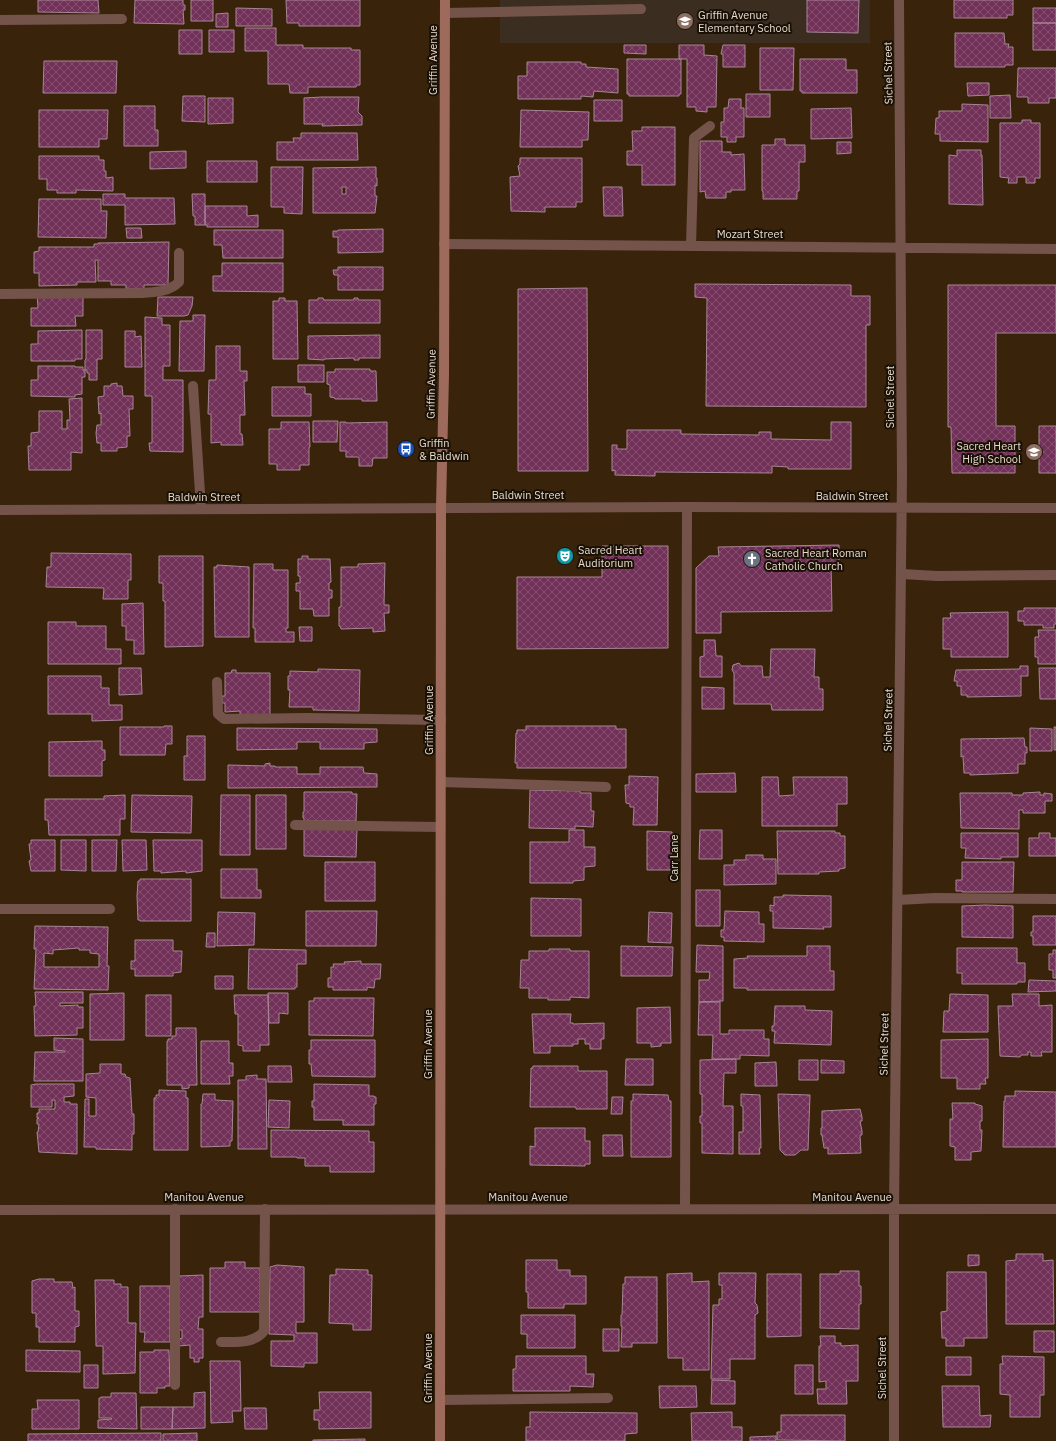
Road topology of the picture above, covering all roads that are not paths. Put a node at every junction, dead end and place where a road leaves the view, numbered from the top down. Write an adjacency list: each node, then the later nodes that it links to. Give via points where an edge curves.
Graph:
1 (445, 0): 4 (main road, Griffin Avenue)
2 (899, 0): 10 (street, Sichel Street)
3 (641, 9): 4 (street)
4 (445, 13): 8 (main road, Griffin Avenue)
5 (122, 19): 6 (street)
6 (0, 20)
7 (710, 126): 9 (street, via 694,138)
8 (444, 244): 9 (street, Mozart Street); 15 (main road, Griffin Avenue)
9 (691, 246): 10 (street, Mozart Street)
10 (901, 248): 11 (street, Mozart Street); 18 (street, Sichel Street)
11 (1056, 249)
12 (179, 253): 13 (street, via 179,282 164,291 141,294)
13 (0, 294)
14 (193, 386): 17 (street)
15 (441, 507): 16 (street, Baldwin Street); 17 (street, Baldwin Street); 24 (main road, Griffin Avenue)
16 (687, 507): 18 (street, Baldwin Street); 36 (street, Carr Lane)
17 (201, 508): 20 (street, Baldwin Street)
18 (902, 508): 19 (street, Baldwin Street); 21 (street, Sichel Street)
19 (1056, 508)
20 (0, 510)
21 (902, 574): 22 (street); 30 (street, Sichel Street)
22 (1056, 575)
23 (217, 682): 24 (street, via 218,714 224,719)
24 (441, 720): 25 (main road, Griffin Avenue)
25 (441, 782): 26 (street); 28 (main road, Griffin Avenue)
26 (606, 787)
27 (295, 825): 28 (street)
28 (440, 826): 35 (main road, Griffin Avenue)
29 (1056, 899): 30 (street)
30 (898, 900): 37 (street, Sichel Street)
31 (110, 909): 32 (street)
32 (0, 910)
33 (175, 1209): 34 (street, Manitou Avenue); 39 (street, Manitou Avenue); 41 (street)
34 (265, 1209): 35 (street, Manitou Avenue); 40 (street, via 264,1331 259,1337 243,1342)
35 (441, 1209): 36 (street, Manitou Avenue); 43 (main road, Griffin Avenue)
36 (685, 1209): 37 (street, Manitou Avenue)
37 (894, 1209): 38 (street, Manitou Avenue); 45 (street, Sichel Street)
38 (1056, 1209)
39 (0, 1210)
40 (221, 1342)
41 (175, 1385)
42 (608, 1398): 43 (street)
43 (440, 1400): 44 (main road, Griffin Avenue)
44 (440, 1441)
45 (894, 1441)

